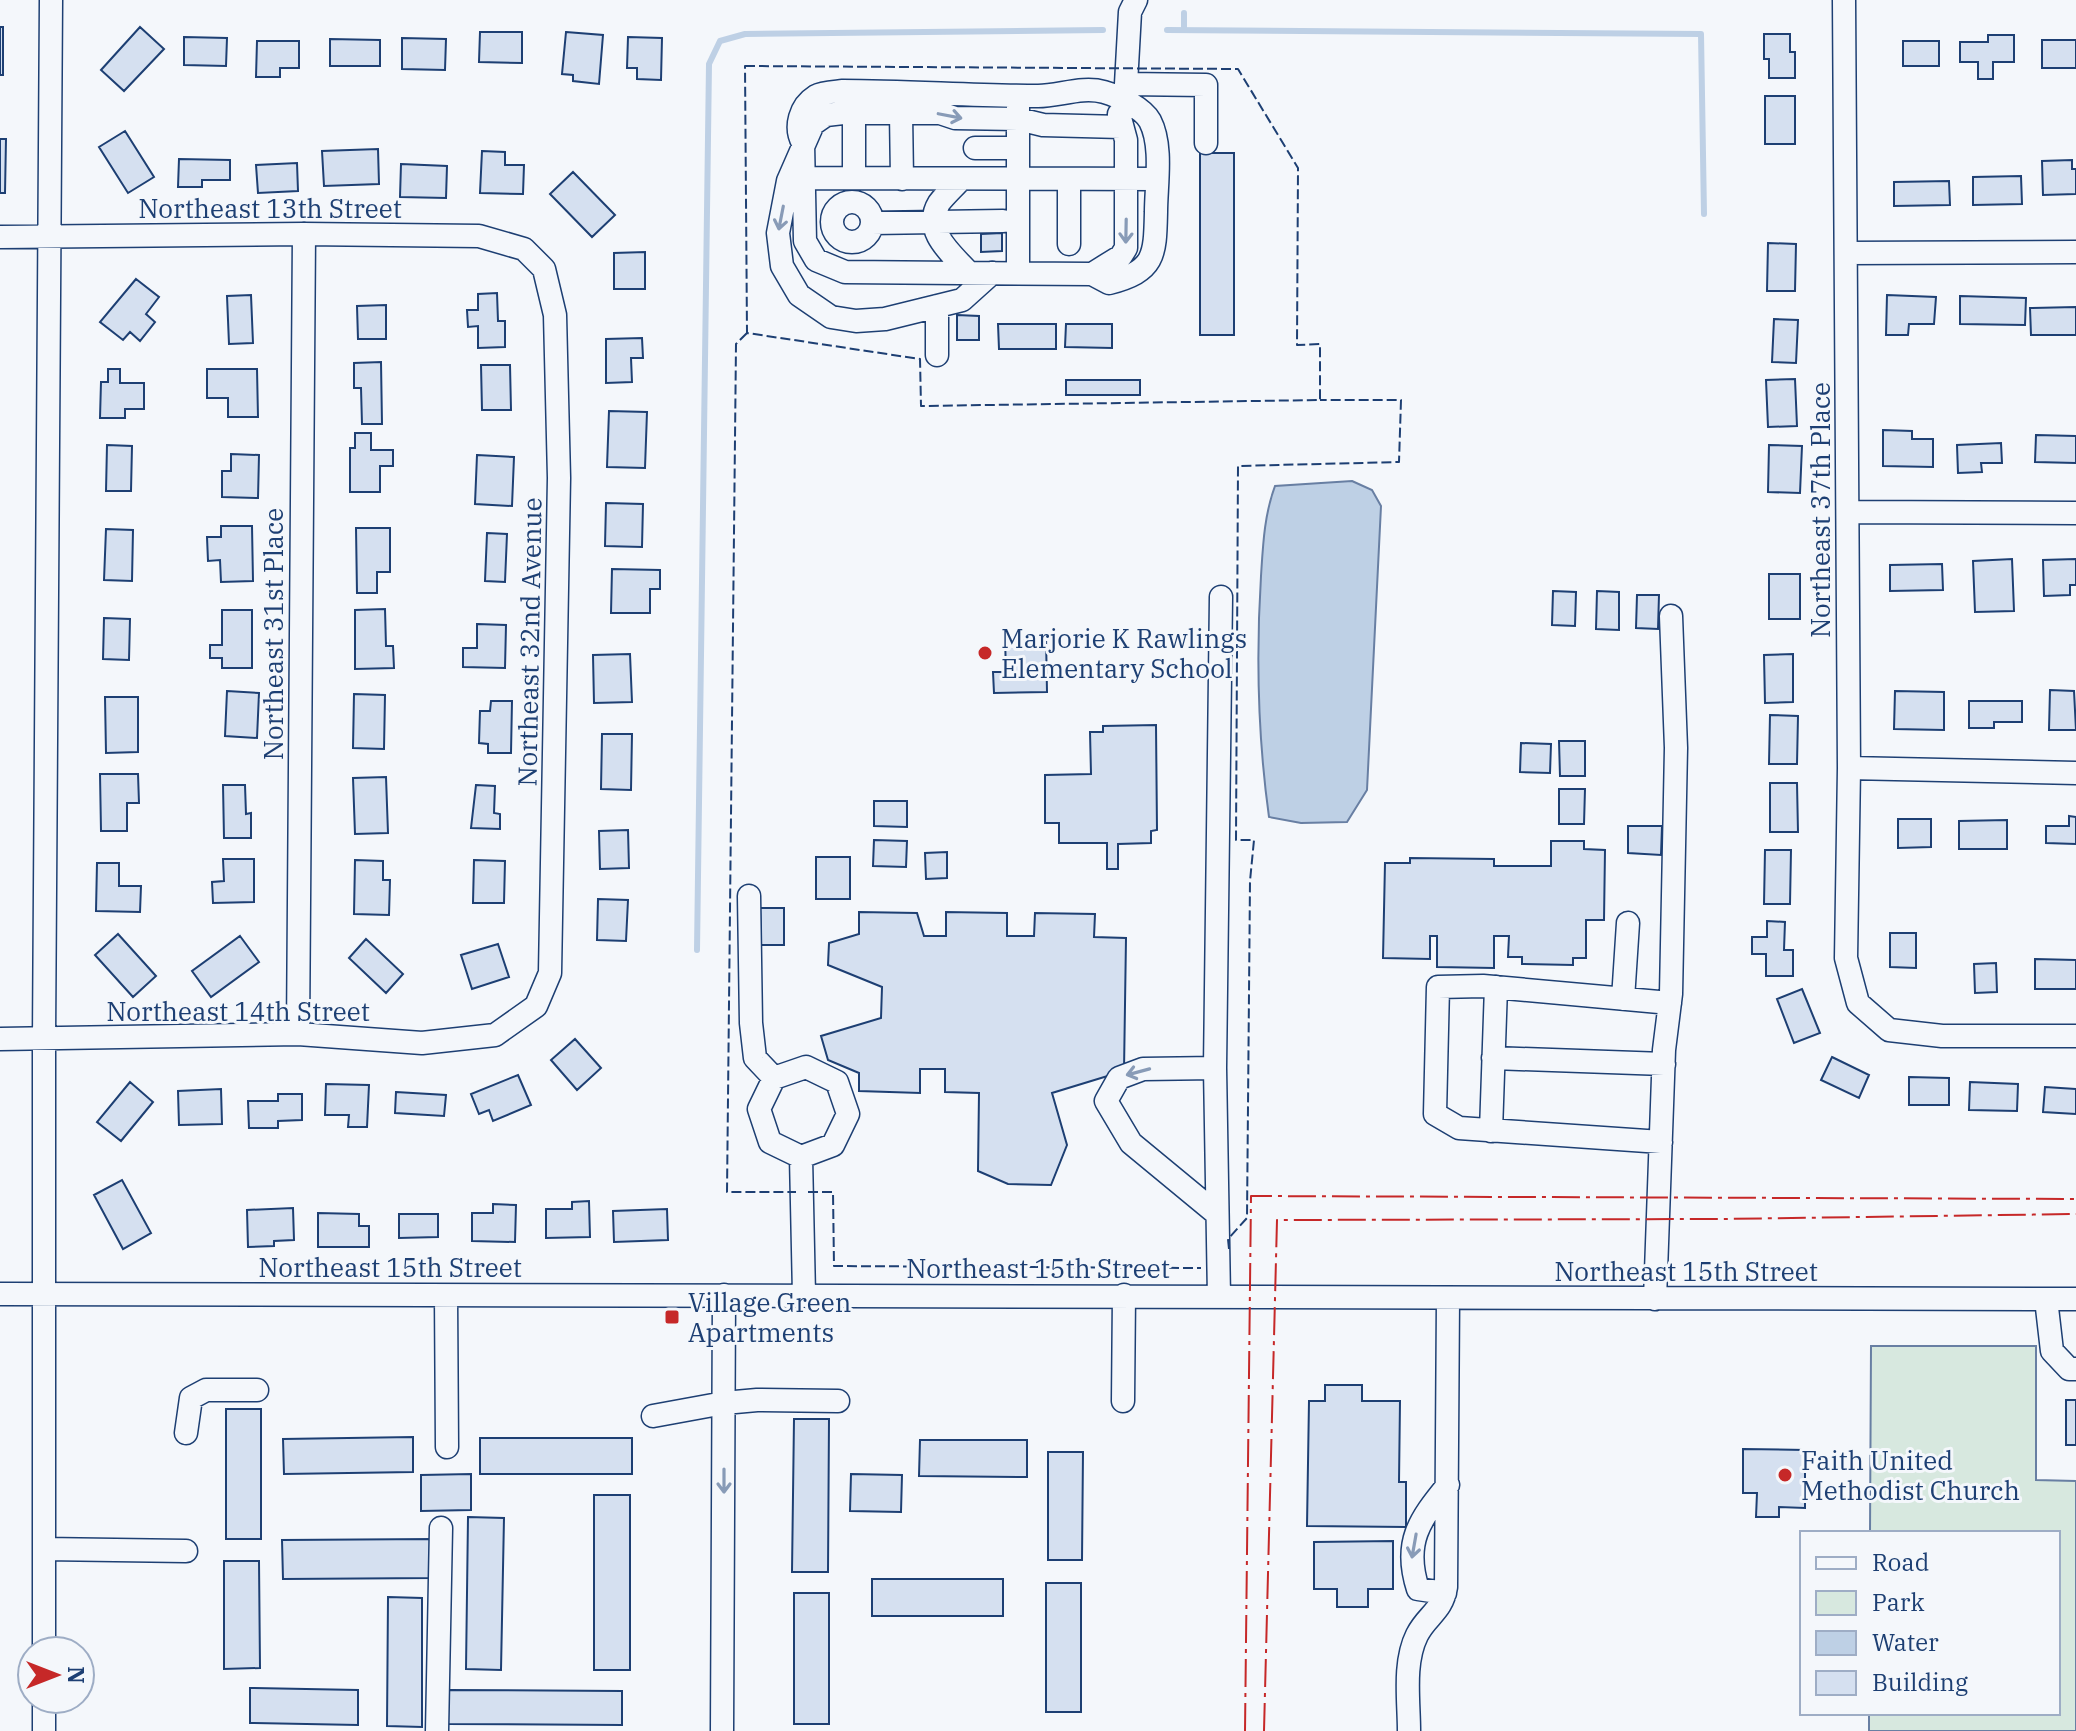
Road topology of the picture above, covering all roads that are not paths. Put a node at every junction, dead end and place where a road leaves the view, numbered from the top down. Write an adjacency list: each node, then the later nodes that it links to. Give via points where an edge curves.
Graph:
1 (51, 0): 27 (street)
2 (1136, 0): 4 (street, via 1130,12)
3 (1844, 0): 30 (street, Northeast 37th Place)
4 (1124, 95): 5 (street, via 1060,91); 9 (street); 11 (street, via 1206,85); 19 (street, via 1149,119)
5 (1018, 96): 7 (street); 10 (street, via 920,91 818,94 802,110 798,133)
6 (901, 113): 7 (street, one-way to 7); 10 (street, via 826,115 813,124); 16 (street)
7 (1018, 119): 9 (street, via 1043,125); 13 (street)
8 (854, 124): 15 (street)
9 (1121, 127): 18 (street)
10 (803, 143): 14 (street); 36 (street, one-way to 36, via 788,181 778,233 782,266 799,295 831,317 856,321)
11 (1206, 143)
12 (975, 148): 13 (street)
13 (1018, 148): 20 (street)
14 (804, 178): 15 (street); 32 (street, via 805,241 816,260 845,272)
15 (854, 178): 16 (street)
16 (902, 179): 17 (street)
17 (961, 179): 20 (street); 23 (street, via 939,204)
18 (1127, 179): 19 (street); 21 (street); 35 (street, one-way to 35, via 1126,248)
19 (1156, 179): 35 (street, via 1156,240 1149,261 1133,277 1109,283)
20 (1017, 180): 21 (street); 34 (street)
21 (1069, 180): 28 (street)
22 (1003, 221): 23 (street)
23 (933, 222): 24 (street); 32 (street, via 940,240)
24 (872, 223)
25 (304, 234): 27 (street, Northeast 13th Street); 31 (street, Northeast 13th Street, via 479,236 524,249); 50 (street, Northeast 31st Place)
26 (0, 237): 27 (street, Northeast 13th Street)
27 (48, 237): 53 (street)
28 (1069, 244)
29 (2076, 252): 30 (street)
30 (1846, 253): 38 (street, Northeast 37th Place)
31 (534, 259): 49 (street, Northeast 32nd Avenue, via 544,269 555,315 559,478 553,897 550,973 536,1006)
32 (969, 273): 33 (street)
33 (992, 273): 34 (street); 36 (street, via 962,300)
34 (1018, 273): 35 (street)
35 (1092, 274)
36 (937, 306): 37 (street)
37 (937, 355)
38 (1848, 512): 39 (street); 42 (street, Northeast 37th Place)
39 (2076, 513)
40 (1221, 597): 56 (street)
41 (1671, 616): 48 (street, via 1676,748)
42 (1849, 768): 43 (street); 51 (street, Northeast 37th Place, via 1846,958 1858,1003 1889,1030 1942,1036)
43 (2076, 773)
44 (749, 896): 57 (street, via 755,1058)
45 (1628, 923): 47 (street)
46 (1496, 987): 47 (street); 54 (street); 58 (street, via 1438,987 1435,1114 1459,1128)
47 (1623, 999): 48 (street)
48 (1670, 1003): 55 (street)
49 (518, 1019): 50 (street, Northeast 14th Street, via 495,1035 422,1043)
50 (298, 1034): 53 (street, Northeast 14th Street)
51 (2076, 1036)
52 (0, 1039): 53 (street, Northeast 14th Street)
53 (44, 1039): 63 (street)
54 (1493, 1058): 55 (street); 58 (street)
55 (1664, 1064): 59 (street)
56 (1215, 1068): 61 (street); 61 (street, one-way to 61, via 1143,1069 1119,1078 1106,1101 1131,1143)
57 (774, 1078): 60 (street, via 759,1109 770,1142); 60 (street, via 806,1067 837,1082 845,1104 848,1114 833,1145)
58 (1491, 1131): 59 (street)
59 (1661, 1142): 70 (street)
60 (801, 1157): 65 (street)
61 (1217, 1214): 68 (street)
62 (0, 1294): 63 (street, Northeast 15th Street)
63 (45, 1294): 67 (street, Northeast 15th Street); 83 (street)
64 (724, 1295): 65 (street, Northeast 15th Street); 67 (street, Northeast 15th Street); 77 (street)
65 (804, 1295): 66 (street, Northeast 15th Street)
66 (1124, 1295): 68 (street, Northeast 15th Street); 76 (street)
67 (446, 1296): 80 (street)
68 (1219, 1297): 69 (street, Northeast 15th Street)
69 (1448, 1298): 70 (street, Northeast 15th Street); 81 (street)
70 (1655, 1299): 71 (street, Northeast 15th Street)
71 (2046, 1299): 72 (street, Northeast 15th Street); 73 (street, via 2052,1351 2069,1369)
72 (2076, 1299)
73 (2076, 1369)
74 (257, 1390): 79 (street, via 206,1390 191,1398)
75 (838, 1401): 77 (street)
76 (1123, 1401)
77 (724, 1403): 78 (street); 88 (street, one-way to 88)
78 (653, 1416)
79 (186, 1433)
80 (447, 1447)
81 (1448, 1485): 85 (street); 85 (street, one-way to 85, via 1423,1514 1411,1568 1418,1589)
82 (441, 1528): 87 (street)
83 (44, 1549): 84 (street); 86 (street)
84 (186, 1551)
85 (1445, 1593): 89 (street, via 1410,1656)
86 (44, 1635)
87 (437, 1731)
88 (722, 1731)
89 (1409, 1731)

